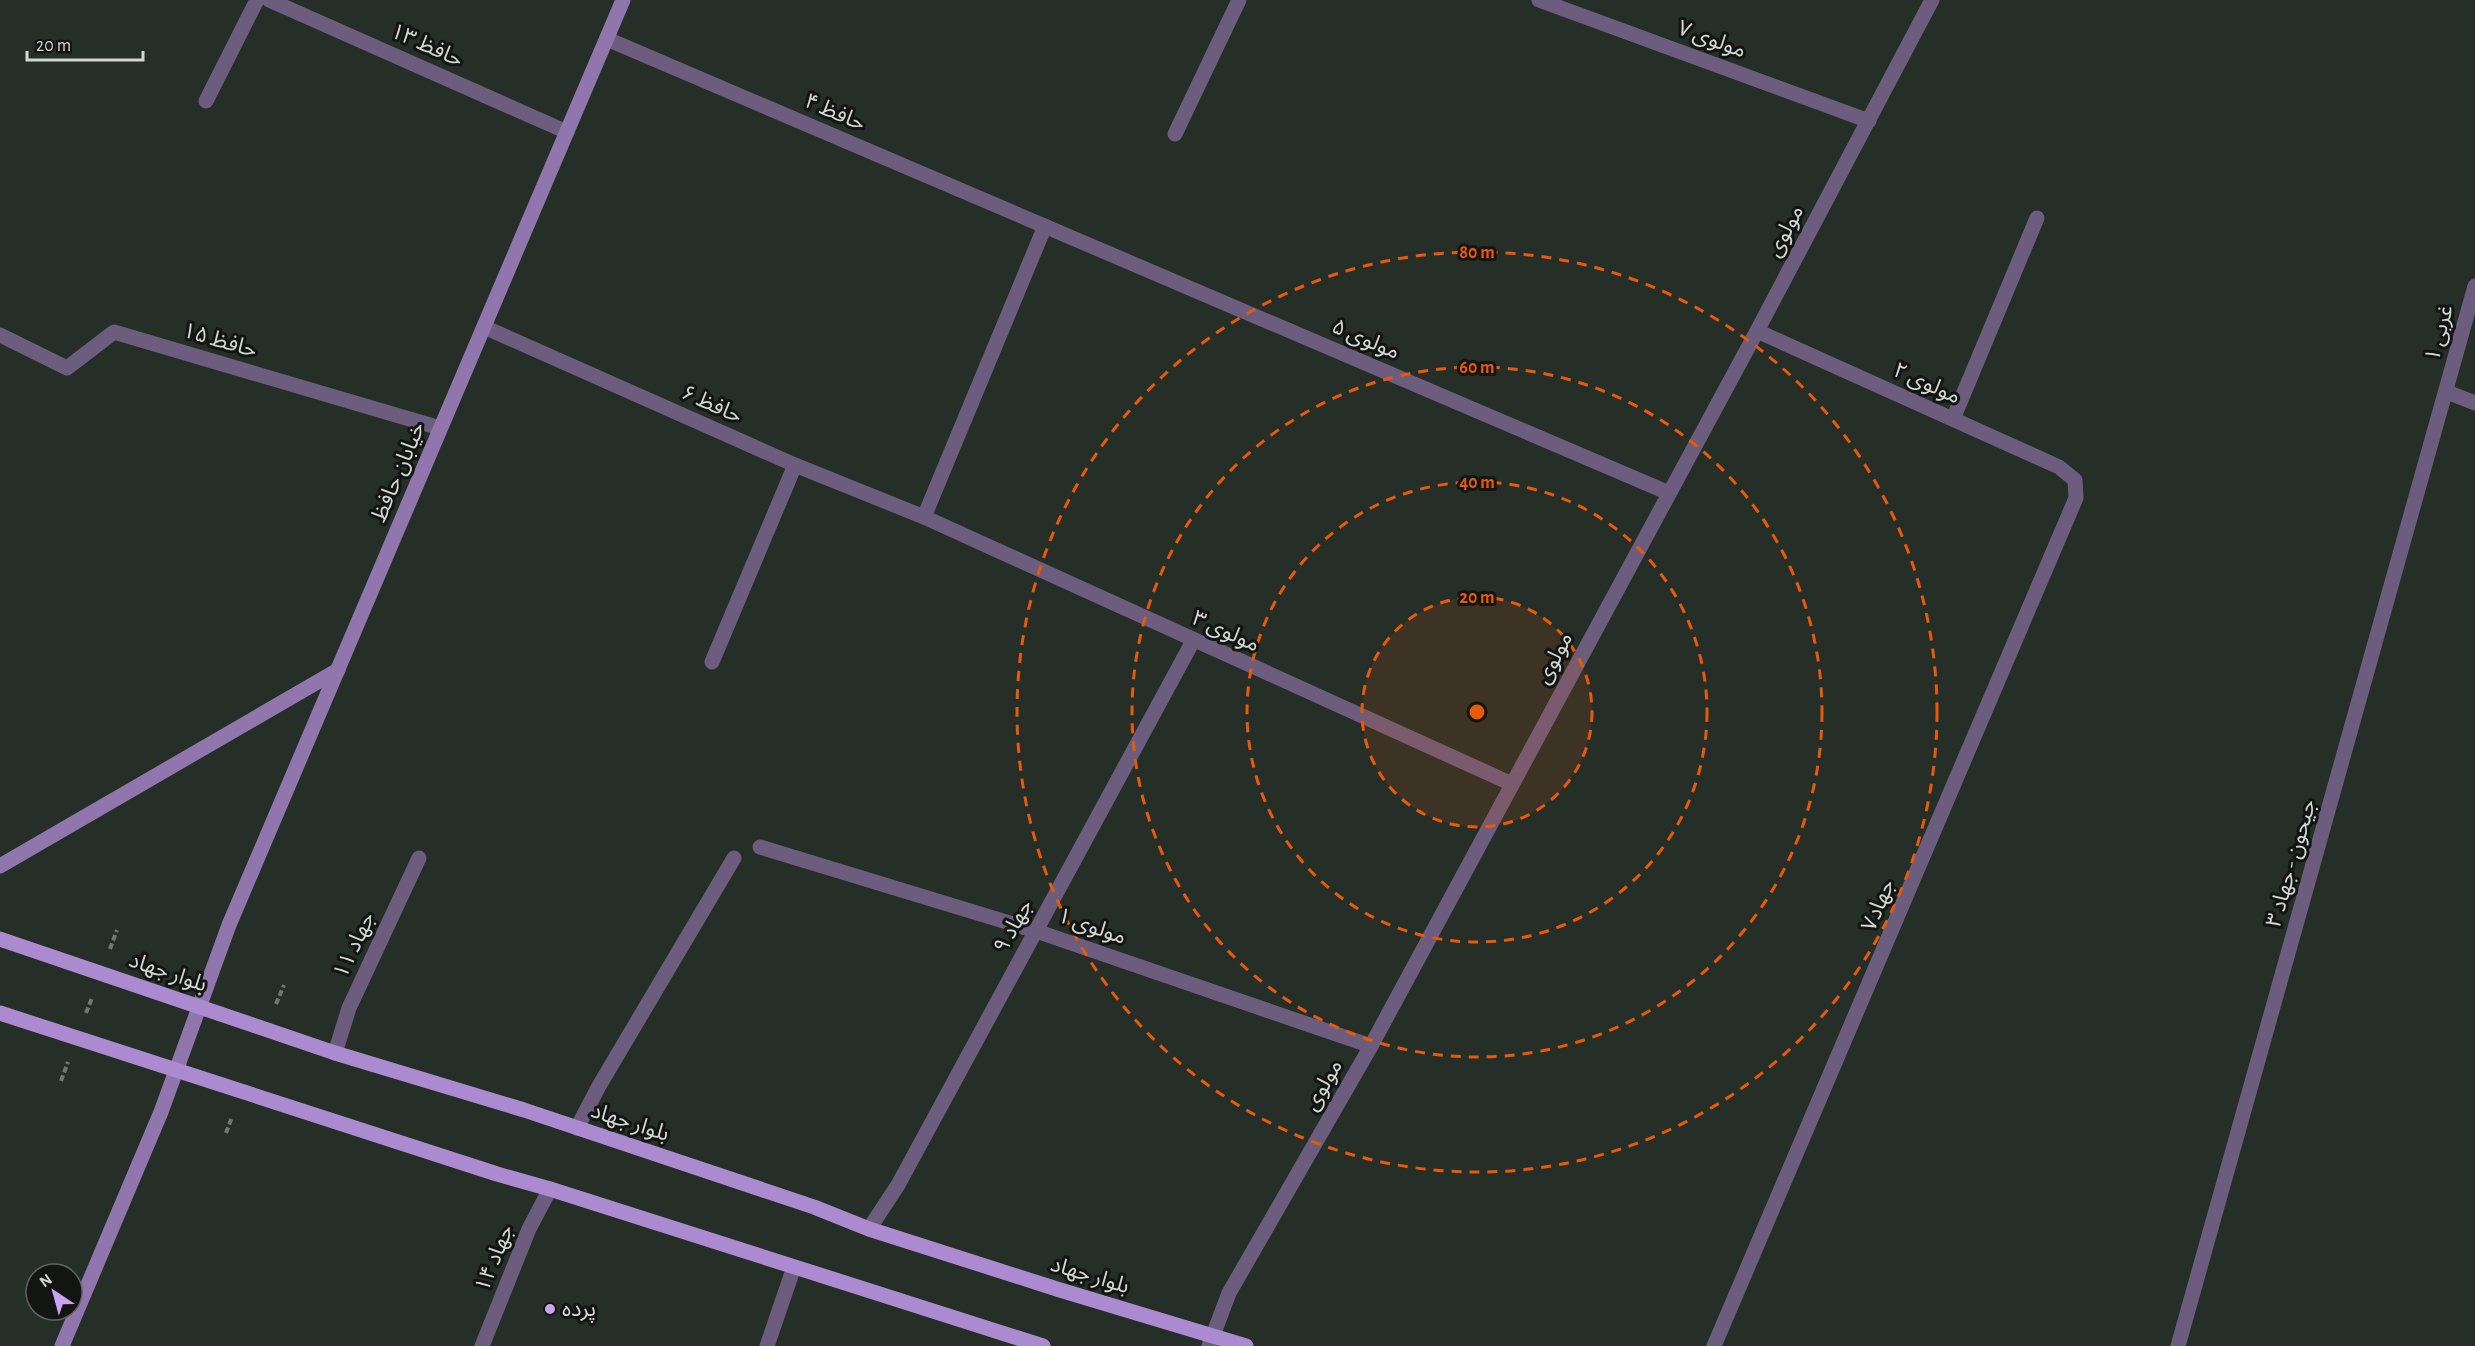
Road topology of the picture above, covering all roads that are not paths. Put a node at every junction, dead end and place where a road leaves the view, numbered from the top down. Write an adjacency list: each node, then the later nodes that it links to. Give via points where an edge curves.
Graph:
1 (257, 0): 8 (street)
2 (269, 0): 10 (street, حافظ ۱۳)
3 (623, 0): 7 (main road, خیابان حافظ)
4 (1239, 0): 11 (street)
5 (1539, 0): 9 (street, مولوی ۷)
6 (1932, 0): 9 (street, مولوی)
7 (607, 39): 10 (main road, خیابان حافظ); 13 (street, حافظ ۴)
8 (206, 101)
9 (1869, 121): 16 (street, مولوی)
10 (567, 132): 15 (main road, خیابان حافظ)
11 (1175, 134)
12 (2037, 218): 20 (street)
13 (1045, 226): 24 (street, مولوی ۵); 25 (street)
14 (2475, 286): 18 (street, غربی ۱)
15 (484, 327): 21 (main road, خیابان حافظ); 22 (street, حافظ ۶)
16 (1757, 331): 20 (street, مولوی ۲); 24 (street, مولوی)
17 (0, 335): 21 (street, حافظ ۱۵, via 68,368 114,332)
18 (2447, 392): 19 (street); 52 (street, جیحون - جهاد ۳)
19 (2475, 403)
20 (1953, 419): 23 (street, مولوی ۲, via 2059,466)
21 (440, 428): 28 (main road, خیابان حافظ)
22 (795, 465): 25 (street, حافظ ۶); 27 (street)
23 (2075, 480): 51 (street, جهاد۷, via 2076,498)
24 (1669, 493): 29 (street, مولوی)
25 (924, 517): 26 (street, مولوی ۳)
26 (1193, 641): 29 (street, مولوی ۳); 34 (street, جهاد ۹)
27 (712, 662)
28 (338, 670): 33 (main road); 36 (main road, خیابان حافظ)
29 (1512, 784): 38 (street, مولوی)
30 (760, 847): 34 (street, مولوی ۱)
31 (419, 858): 39 (street, جهاد ۱۱, via 349,1008)
32 (734, 858): 41 (street)
33 (0, 867)
34 (1036, 931): 38 (street, مولوی ۱); 43 (street, جهاد ۹, via 898,1185)
35 (0, 939): 36 (main road, بلوار جهاد)
36 (199, 1006): 39 (main road, بلوار جهاد); 40 (main road, خیابان حافظ)
37 (0, 1013): 40 (main road)
38 (1371, 1047): 45 (street, مولوی, via 1229,1293)
39 (335, 1053): 41 (main road, بلوار جهاد)
40 (178, 1070): 42 (main road); 47 (main road, خیابان حافظ)
41 (577, 1128): 43 (main road, بلوار جهاد)
42 (550, 1188): 44 (main road); 48 (street, جهاد ۱۴, via 529,1229)
43 (869, 1229): 45 (main road, بلوار جهاد)
44 (794, 1266): 46 (main road); 49 (street)
45 (1211, 1341): 50 (main road, بلوار جهاد)
46 (1040, 1345)
47 (62, 1346)
48 (482, 1346)
49 (767, 1346)
50 (1246, 1346)
51 (1714, 1346)
52 (2178, 1346)

